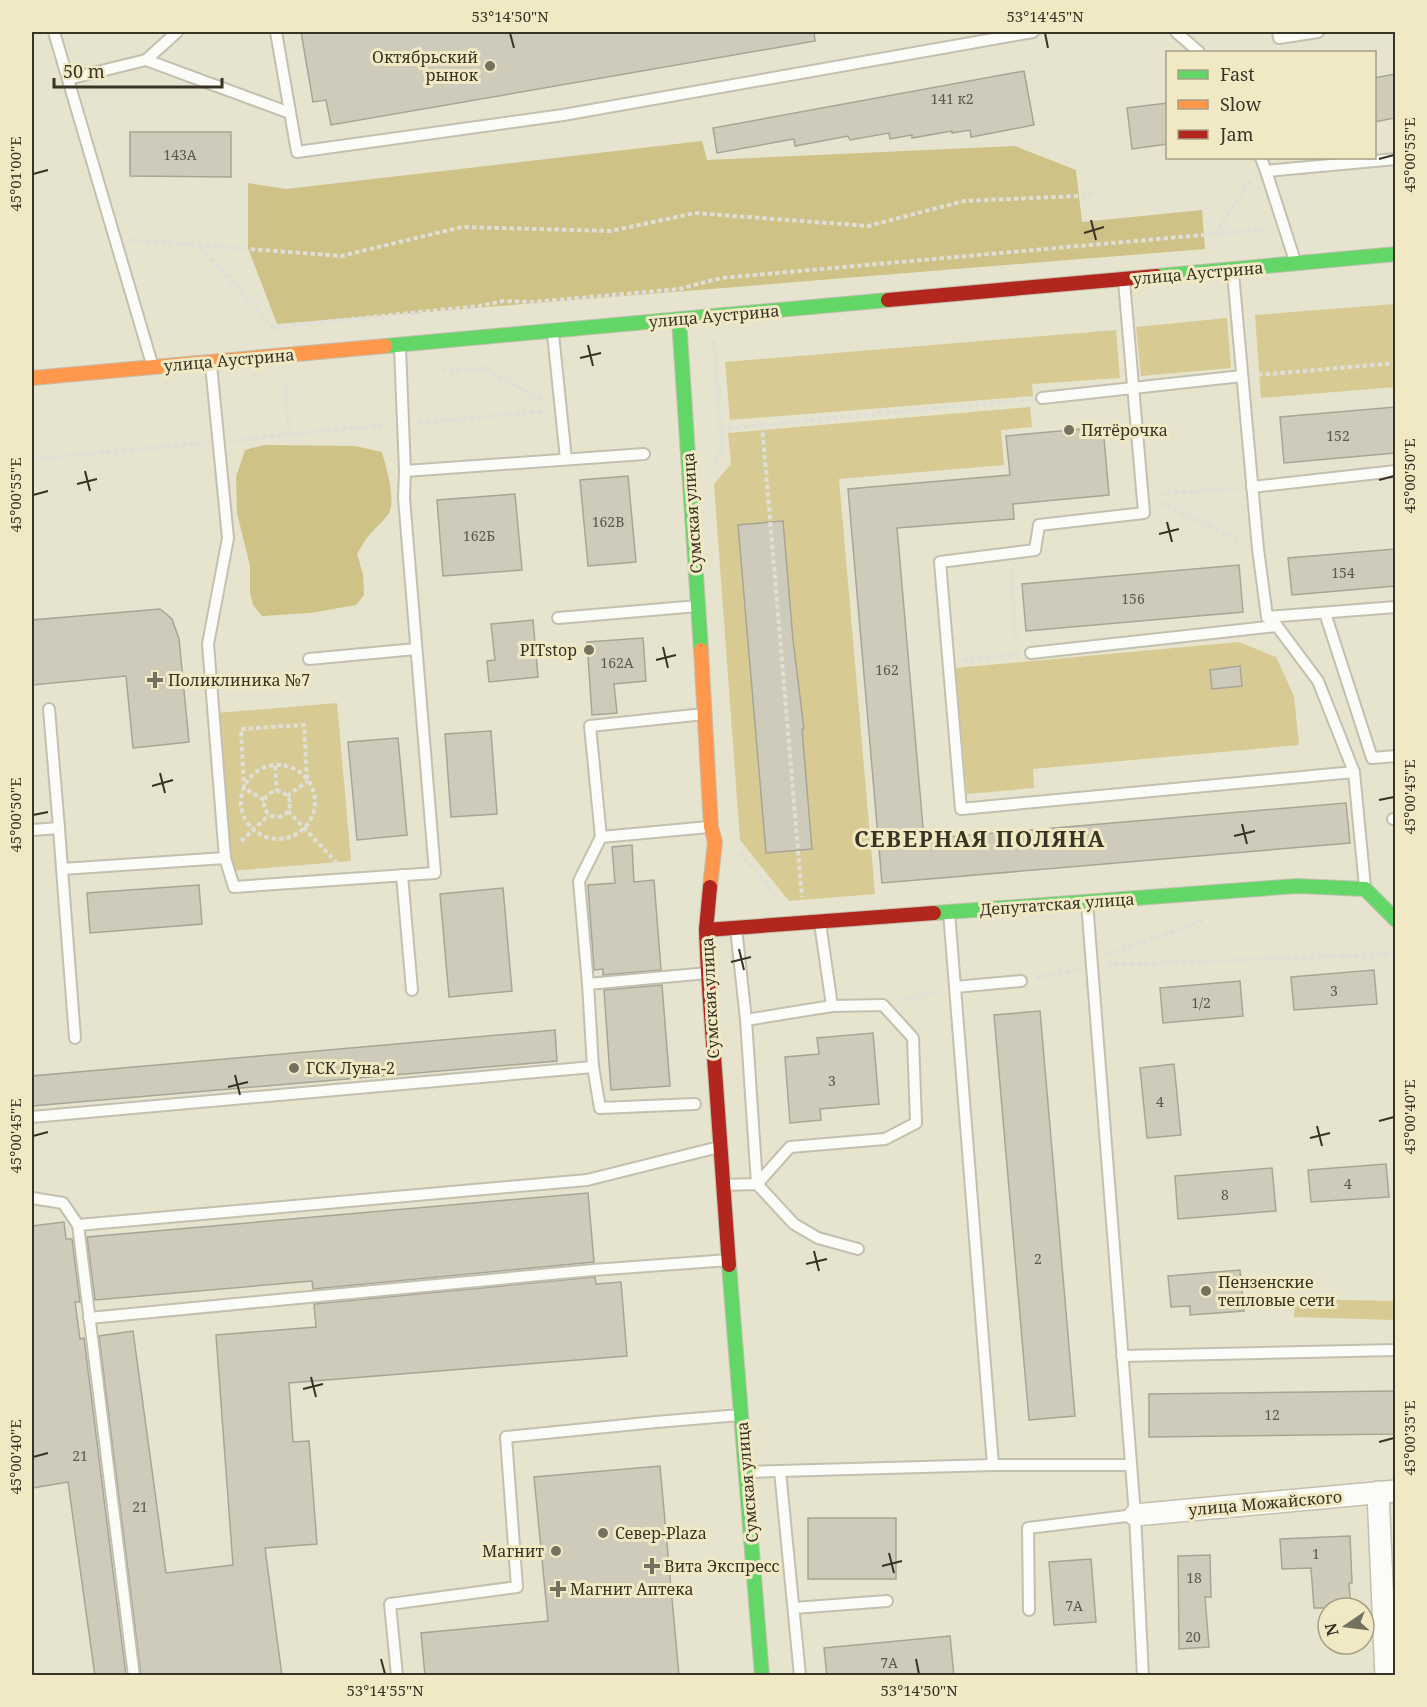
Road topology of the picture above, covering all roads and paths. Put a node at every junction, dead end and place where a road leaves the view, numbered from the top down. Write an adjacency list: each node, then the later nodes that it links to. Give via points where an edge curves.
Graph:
1 (54, 32): 10 (lane)
2 (177, 32): 9 (lane)
3 (276, 32): 11 (lane)
4 (1032, 32): 11 (lane, via 563,115 297,152)
5 (1176, 32): 8 (lane)
6 (1278, 32): 7 (lane, via 1279,38)
7 (1318, 32)
8 (1198, 51)
9 (146, 60): 10 (lane); 11 (lane)
10 (68, 79): 18 (lane)
11 (290, 113)
12 (1261, 159): 14 (lane)
13 (1395, 159): 14 (lane)
14 (1262, 171): 16 (lane); 17 (path)
15 (1095, 193): 19 (path, via 964,201 868,226 694,213 611,231 462,226 341,256)
16 (1284, 228): 17 (path); 21 (lane)
17 (1214, 234): 24 (path, via 721,278 679,290)
18 (116, 239): 19 (path); 32 (lane)
19 (200, 246): 26 (path)
20 (1395, 254): 21 (street, улица Аустрина)
21 (1296, 264): 22 (street, улица Аустрина)
22 (1233, 269): 23 (street, улица Аустрина); 34 (lane)
23 (1124, 279): 25 (street, улица Аустрина); 37 (lane)
24 (503, 301)
25 (679, 320): 27 (street, улица Аустрина); 55 (street, Сумская улица)
26 (273, 327)
27 (553, 331): 29 (street, улица Аустрина); 39 (lane)
28 (713, 334): 42 (path)
29 (399, 345): 30 (street, улица Аустрина); 40 (lane)
30 (211, 362): 32 (street, улица Аустрина); 44 (lane)
31 (1395, 363): 34 (path)
32 (153, 367): 36 (street, улица Аустрина)
33 (485, 369): 39 (path)
34 (1242, 376): 37 (lane); 51 (lane)
35 (284, 377): 43 (path)
36 (32, 378)
37 (1133, 387): 38 (lane); 52 (lane)
38 (1042, 398): 41 (path)
39 (561, 410): 40 (path); 47 (lane)
40 (403, 424): 43 (path); 49 (lane)
41 (762, 425): 42 (path); 92 (path)
42 (721, 429): 48 (path, via 722,450)
43 (289, 434): 44 (path)
44 (218, 442): 46 (path); 85 (lane, via 228,538 207,644)
45 (644, 454): 47 (lane)
46 (32, 459)
47 (566, 459): 49 (lane)
48 (711, 470)
49 (405, 471): 61 (lane)
50 (1395, 471): 51 (lane)
51 (1252, 487): 52 (path); 53 (lane)
52 (1143, 495): 53 (path); 54 (lane, via 1144,513 1039,525 1035,550)
53 (1258, 549): 58 (lane)
54 (1010, 553): 63 (path); 65 (lane, via 940,562)
55 (699, 606): 59 (lane); 67 (street, Сумская улица)
56 (1395, 607): 57 (lane)
57 (1325, 613): 58 (lane); 68 (lane, via 1372,758)
58 (1267, 617): 60 (lane)
59 (558, 618)
60 (1277, 626): 62 (lane); 70 (lane, via 1318,681)
61 (416, 649): 64 (lane); 87 (lane, via 435,873)
62 (1030, 653): 63 (path)
63 (1017, 654): 65 (path)
64 (309, 659)
65 (948, 661): 70 (lane, via 961,808)
66 (49, 709): 79 (lane)
67 (704, 714): 78 (street, Сумская улица); 83 (lane, via 590,726)
68 (1395, 756)
69 (275, 766): 71 (path, via 297,770); 72 (path, via 251,777); 73 (path)
70 (1354, 772): 89 (lane)
71 (307, 781): 72 (path, via 304,725 241,729); 74 (path); 80 (path, via 315,801 314,814)
72 (244, 788): 75 (path); 81 (path, via 242,812)
73 (276, 791): 74 (path); 75 (path)
74 (287, 796): 76 (path)
75 (264, 800): 77 (path)
76 (288, 811): 77 (path, via 278,817); 80 (path)
77 (270, 815): 81 (path)
78 (711, 827): 83 (lane); 98 (street, Сумская улица, via 715,842)
79 (59, 828): 82 (lane); 86 (lane)
80 (304, 828): 81 (path, via 288,838 277,839); 88 (path)
81 (253, 829)
82 (32, 830)
83 (601, 837): 103 (lane, via 579,880)
84 (738, 850): 90 (path)
85 (225, 858): 86 (lane); 88 (lane, via 234,887)
86 (62, 869): 109 (lane)
87 (402, 875): 88 (lane); 105 (lane)
88 (352, 879)
89 (1365, 889): 91 (street, Депутатская улица, via 1297,886); 95 (street)
90 (779, 900)
91 (1087, 902): 93 (street, Депутатская улица); 100 (lane)
92 (803, 907)
93 (949, 912): 96 (street, Депутатская улица); 104 (lane)
94 (1210, 917): 100 (path)
95 (1395, 920)
96 (820, 922): 97 (street, Депутатская улица); 107 (lane)
97 (736, 928): 98 (street, Депутатская улица); 108 (lane)
98 (706, 930): 101 (street, Сумская улица)
99 (1395, 954): 100 (path)
100 (1092, 963): 102 (path); 122 (lane)
101 (708, 973): 103 (lane); 113 (street, Сумская улица)
102 (1021, 981): 104 (lane)
103 (588, 984): 110 (lane)
104 (955, 987): 106 (path); 124 (lane)
105 (412, 990)
106 (883, 1005): 107 (lane); 114 (lane, via 913,1038 916,1123 885,1139 790,1148)
107 (832, 1006): 108 (lane)
108 (746, 1020): 114 (lane)
109 (75, 1038)
110 (593, 1067): 111 (lane, via 600,1108); 112 (lane)
111 (695, 1104)
112 (32, 1117)
113 (721, 1147): 115 (street, Сумская улица); 117 (lane, via 587,1180)
114 (756, 1184): 115 (lane); 118 (lane, via 794,1224 818,1238)
115 (723, 1185): 119 (street, Сумская улица)
116 (32, 1198): 117 (lane, via 63,1203)
117 (78, 1225): 120 (lane)
118 (858, 1249)
119 (729, 1260): 120 (lane); 123 (street, Сумская улица)
120 (89, 1318): 133 (lane)
121 (1395, 1350): 122 (lane)
122 (1122, 1356): 125 (lane)
123 (742, 1415): 127 (street, Сумская улица); 134 (lane, via 506,1437 517,1587 390,1604)
124 (993, 1465): 125 (lane); 126 (lane)
125 (1131, 1465): 129 (lane)
126 (780, 1471): 127 (lane); 131 (lane)
127 (746, 1472): 135 (street, Сумская улица)
128 (1387, 1491): 129 (street, улица Можайского); 138 (street)
129 (1135, 1515): 132 (lane, via 1028,1528); 137 (lane)
130 (887, 1601): 131 (lane)
131 (794, 1608): 136 (lane)
132 (1029, 1610)
133 (135, 1676)
134 (397, 1676)
135 (762, 1676)
136 (800, 1676)
137 (1143, 1676)
138 (1386, 1676)

